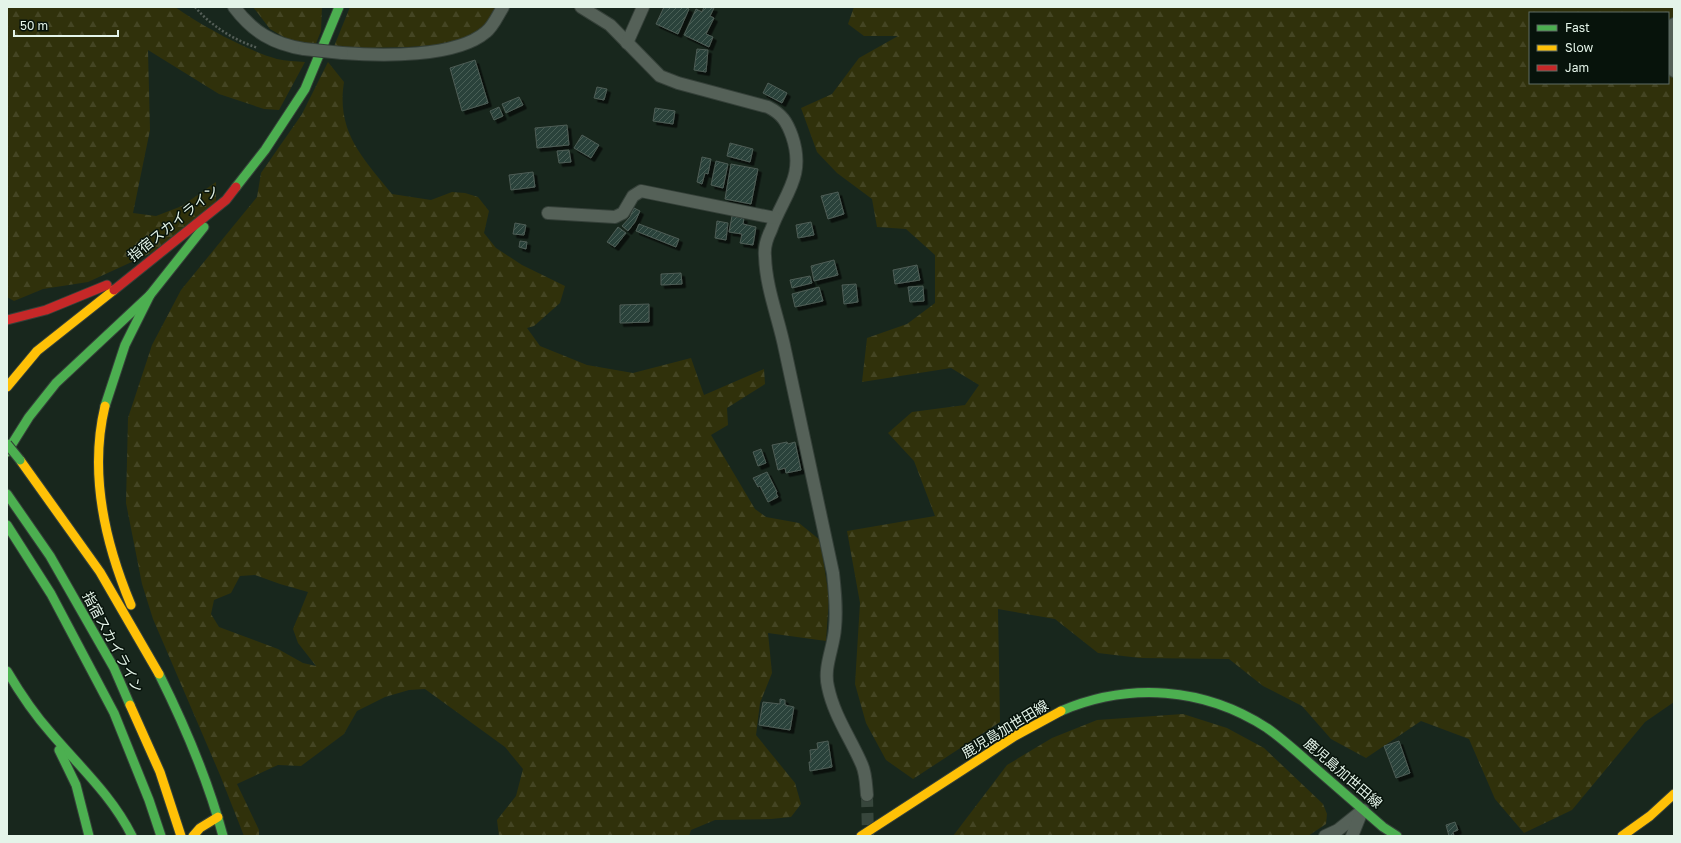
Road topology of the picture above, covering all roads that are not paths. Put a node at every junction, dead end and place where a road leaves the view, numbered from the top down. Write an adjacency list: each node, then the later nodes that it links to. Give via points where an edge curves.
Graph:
1 (234, 7): 3 (street, bridge, via 244,20 266,38 292,47 390,55 450,49 467,43 486,32)
2 (338, 7): 11 (main road, 指宿スカイライン, via 305,89 265,150)
3 (503, 7)
4 (581, 7): 8 (street, via 610,25)
5 (643, 7): 8 (street)
6 (1674, 24): 7 (street)
7 (1669, 33)
8 (627, 43): 13 (street, via 660,76 678,84 768,107 779,113 789,127 798,160 797,174)
9 (1669, 47): 10 (street)
10 (1674, 70)
11 (226, 200): 14 (main road, 指宿スカイライン); 15 (main road)
12 (548, 213): 13 (street, via 615,217 623,213 633,196 642,191)
13 (775, 218): 28 (street, via 764,252 765,274 783,338 833,573 835,629 827,666 827,686 839,719 863,766)
14 (132, 275): 16 (main road, via 58,307); 17 (main road, 指宿スカイライン, via 37,351)
15 (150, 294): 19 (main road, via 56,383 29,417); 22 (main road, via 127,340 107,400 100,435 99,473 101,502 109,541 122,586)
16 (7, 320)
17 (7, 387)
18 (7, 444): 22 (main road, bridge, via 100,572)
19 (7, 452)
20 (7, 494): 34 (main road, 指宿スカイライン, via 50,556 114,668 160,772)
21 (7, 525): 33 (main road, via 51,594 114,713)
22 (153, 662): 30 (main road, via 185,727)
23 (7, 671): 25 (main road)
24 (7, 678): 25 (main road)
25 (17, 689): 26 (main road)
26 (51, 733): 31 (main road, via 76,785); 32 (main road, via 101,787)
27 (1674, 794): 42 (main road, via 1650,816)
28 (867, 795)
29 (1363, 810): 38 (main road, 鹿児島加世田線, via 1289,745 1261,724 1240,713 1191,696 1159,692 1122,693 1091,700 1040,721); 39 (street, via 1338,830); 40 (street); 41 (main road, 鹿児島加世田線)
30 (218, 817): 35 (main road, via 200,828); 36 (main road); 37 (main road)
31 (89, 836)
32 (132, 836)
33 (161, 836)
34 (181, 836)
35 (193, 836)
36 (206, 836)
37 (223, 836)
38 (861, 836)
39 (1325, 836)
40 (1352, 836)
41 (1397, 836)
42 (1622, 836)

